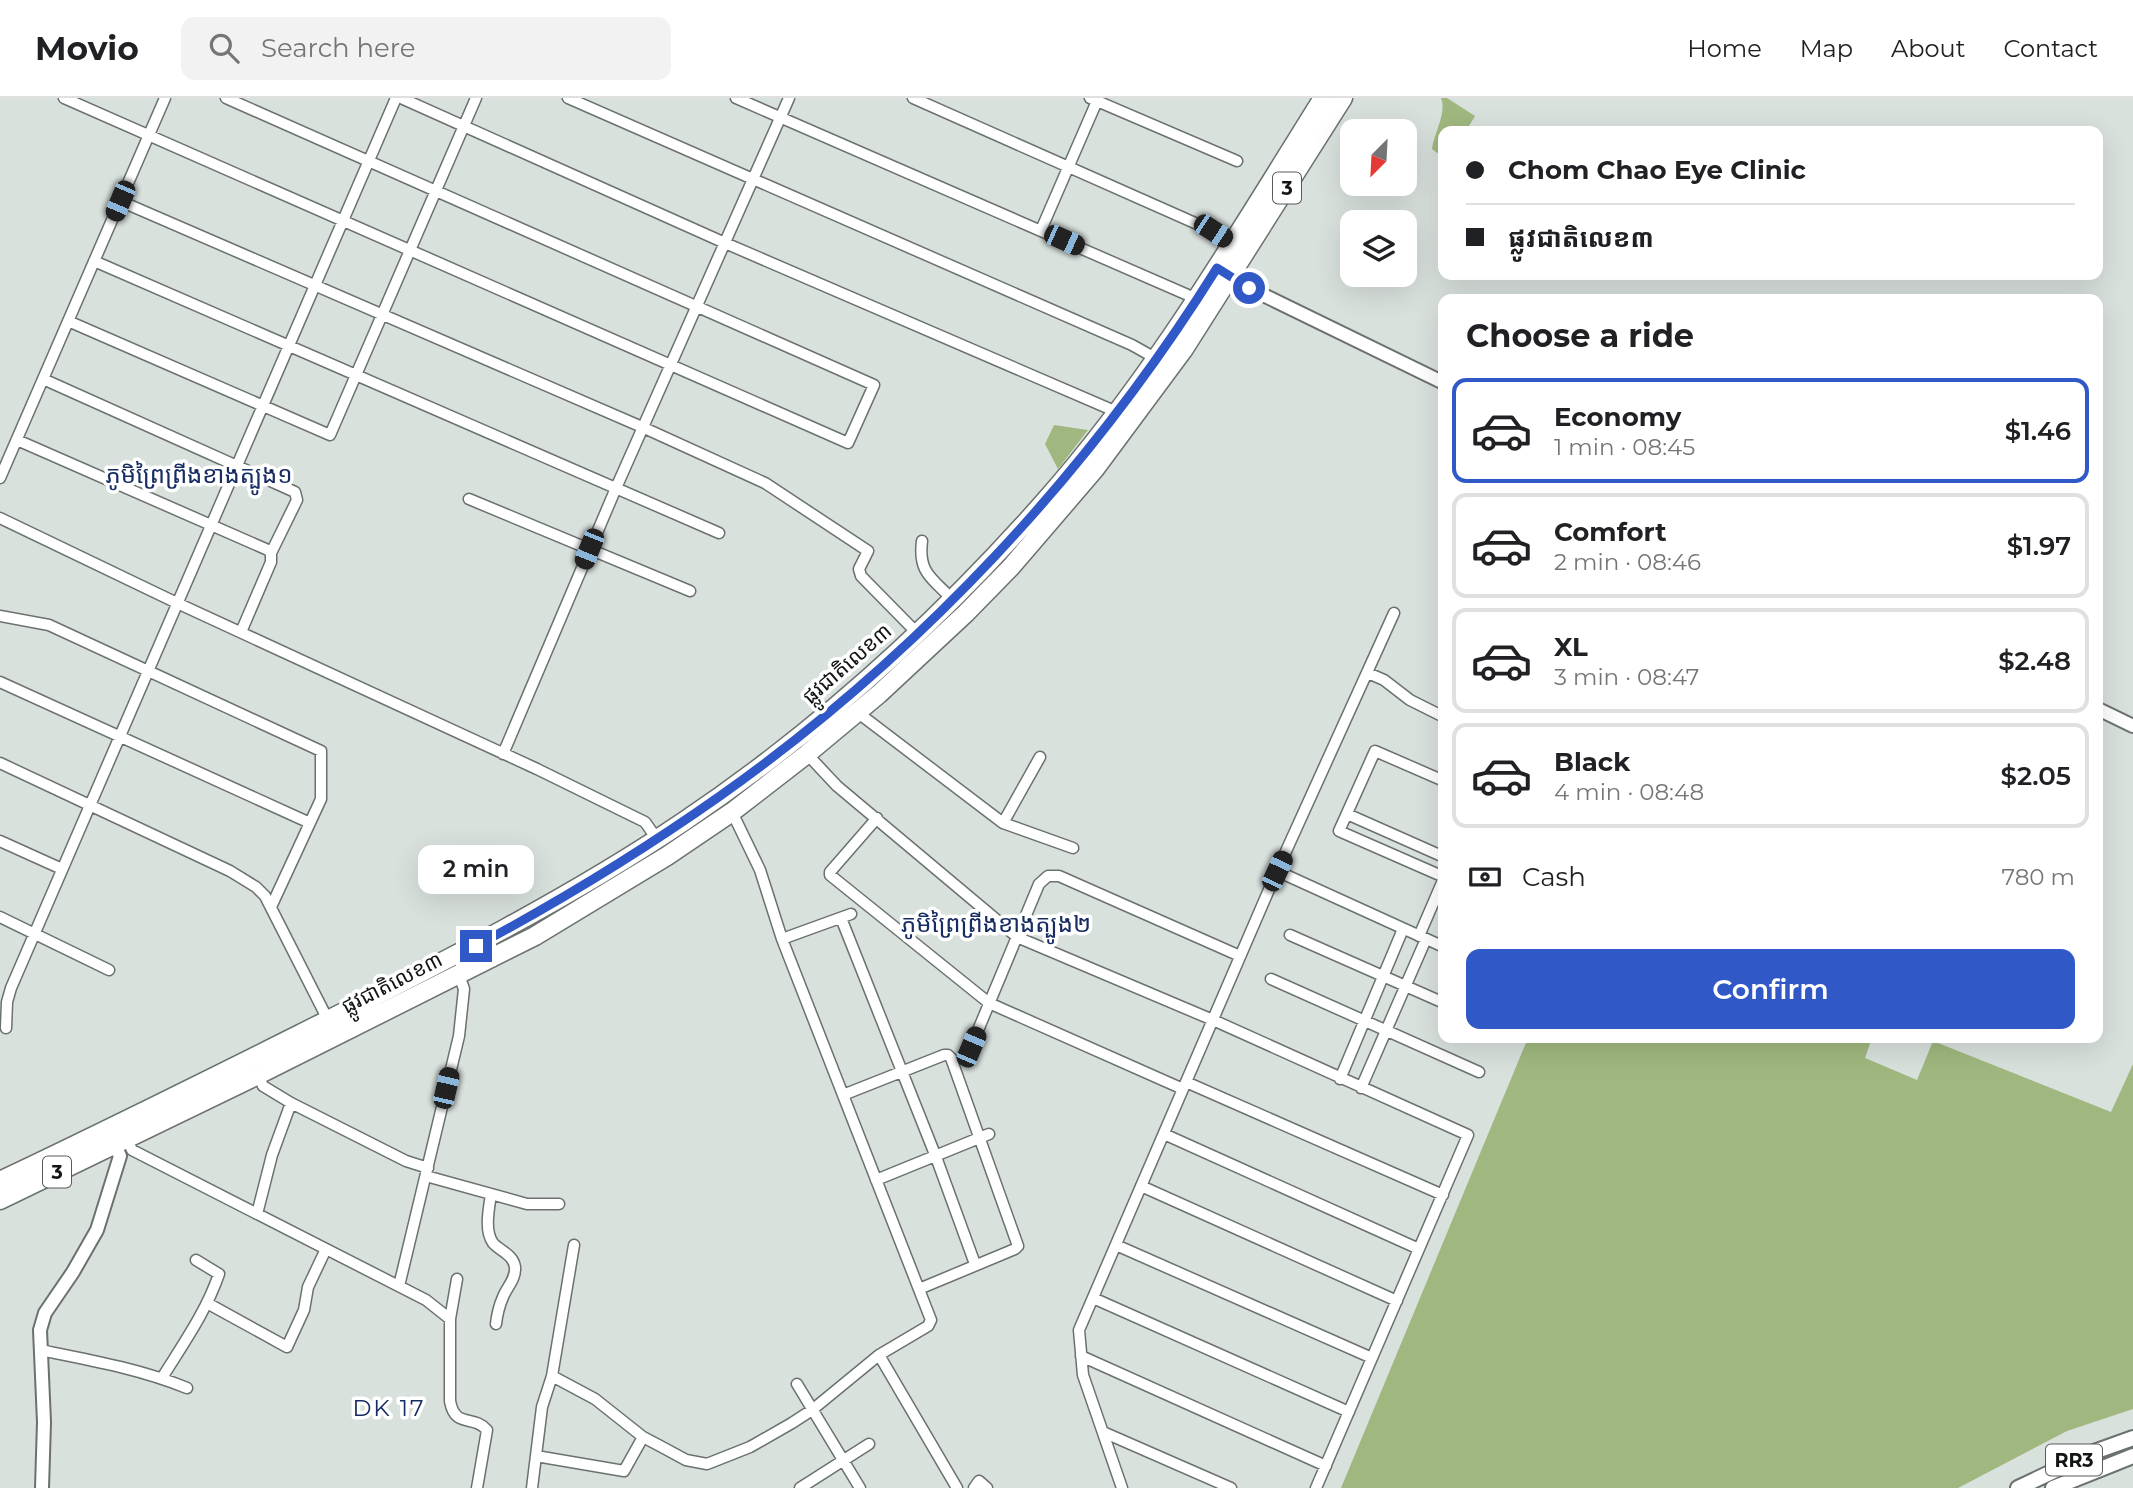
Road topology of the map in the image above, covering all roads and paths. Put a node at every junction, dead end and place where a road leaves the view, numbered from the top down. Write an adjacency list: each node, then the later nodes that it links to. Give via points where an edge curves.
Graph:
1 (64, 98): 15 (street)
2 (165, 98): 15 (street)
3 (226, 98): 16 (street)
4 (398, 98): 14 (street); 16 (street)
5 (475, 98): 14 (street)
6 (568, 98): 19 (street)
7 (736, 98): 13 (street)
8 (789, 98): 13 (street)
9 (913, 98): 18 (street)
10 (1323, 98): 25 (highway, ផ្លូវជាតិលេខ៣ / 3)
11 (1343, 98): 25 (highway, ផ្លូវជាតិលេខ៣ / 3)
12 (1093, 99): 17 (street); 18 (street)
13 (780, 117): 19 (street); 23 (street)
14 (464, 125): 20 (street); 24 (street)
15 (149, 135): 21 (street); 22 (street)
16 (369, 161): 20 (street); 22 (street)
17 (1237, 161)
18 (1069, 167): 23 (street); 25 (street, via 1213,231)
19 (753, 178): 24 (street); 35 (street)
20 (435, 191): 26 (street); 31 (street)
21 (120, 201): 27 (street); 29 (street)
22 (342, 222): 26 (street); 29 (street)
23 (1041, 230): 30 (street)
24 (725, 243): 31 (street); 41 (street)
25 (1239, 249): 28 (highway, ផ្លូវជាតិលេខ៣ / 3)
26 (409, 252): 32 (street); 36 (street)
27 (94, 261): 33 (street); 34 (street)
28 (1224, 272): 30 (highway, ផ្លូវជាតិលេខ៣ / 3); 39 (street); 65 (highway, ផ្លូវជាតិលេខ៣ / 3, via 1143,407 1059,512 966,613)
29 (314, 286): 32 (street); 34 (street)
30 (1197, 299): 35 (highway, ផ្លូវជាតិលេខ៣ / 3)
31 (696, 306): 36 (street); 36 (street, via 874,385 848,443)
32 (382, 315): 37 (street); 42 (street)
33 (68, 321): 38 (street); 40 (street)
34 (288, 346): 37 (street); 40 (street)
35 (1157, 359): 41 (highway, ផ្លូវជាតិលេខ៣ / 3)
36 (670, 366): 42 (street)
37 (355, 375): 40 (street, via 330,435); 46 (street)
38 (43, 379): 43 (street); 44 (street)
39 (1438, 380)
40 (262, 407): 44 (street)
41 (1117, 412): 55 (highway, ផ្លូវជាតិលេខ៣ / 3, via 1044,503)
42 (642, 427): 46 (street); 60 (street, via 765,483 868,551 859,569 861,576)
43 (17, 440): 45 (street); 49 (street)
44 (236, 467): 49 (street); 53 (street, via 298,497)
45 (0, 478)
46 (616, 488): 50 (street); 52 (street)
47 (469, 499): 52 (street)
48 (0, 518): 56 (street)
49 (211, 524): 53 (street); 56 (street)
50 (719, 533)
51 (922, 541): 55 (street, via 923,568)
52 (589, 549): 54 (street); 70 (street)
53 (271, 552): 59 (street)
54 (690, 591)
55 (952, 599): 60 (highway, ផ្លូវជាតិលេខ៣ / 3)
56 (177, 603): 59 (street); 61 (street)
57 (1394, 612): 62 (street)
58 (0, 616): 61 (street, via 49,625)
59 (241, 632): 70 (street)
60 (917, 634): 69 (highway, ផ្លូវជាតិលេខ៣ / 3)
61 (148, 670): 68 (street); 79 (street, via 321,751 321,799)
62 (1368, 673): 66 (street); 86 (street)
63 (0, 682): 68 (street)
64 (2103, 711): 67 (street)
65 (857, 712): 71 (highway, ផ្លូវជាតិលេខ៣ / 3); 80 (street)
66 (1438, 714)
67 (2133, 726)
68 (120, 736): 75 (street); 79 (street)
69 (794, 739): 71 (street); 81 (highway, ផ្លូវជាតិលេខ៣ / 3)
70 (503, 754): 81 (street, via 645,822)
71 (807, 754): 76 (highway, ផ្លូវជាតិលេខ៣ / 3); 78 (street)
72 (1040, 757): 80 (street)
73 (0, 763): 75 (street)
74 (1438, 778): 77 (street, via 1375,751)
75 (89, 805): 85 (street); 89 (street, via 243,878)
76 (732, 812): 96 (street, via 760,870); 100 (highway, ផ្លូវជាតិលេខ៣ / 3, via 551,927)
77 (1347, 814): 84 (street); 87 (street, via 1339,831)
78 (877, 818): 94 (street); 105 (street, via 830,875)
79 (310, 823): 89 (street)
80 (1003, 823): 83 (street)
81 (657, 839): 106 (highway, ផ្លូវជាតិលេខ៣ / 3, via 526,919)
82 (0, 841): 85 (street)
83 (1073, 848)
84 (1438, 854)
85 (62, 869): 92 (street)
86 (1277, 871): 91 (street); 98 (street)
87 (1438, 874)
88 (1438, 894): 95 (street)
89 (271, 907): 106 (street)
90 (0, 917): 92 (street)
91 (1403, 929): 95 (street); 101 (street)
92 (34, 934): 99 (street); 109 (street, via 11,988)
93 (1290, 934): 101 (street)
94 (1017, 937): 98 (street, via 1039,884 1048,876 1059,876); 105 (street); 107 (street)
95 (1422, 938): 97 (street); 103 (street)
96 (782, 939): 112 (street, via 846,916); 118 (street)
97 (1438, 945)
98 (1240, 956): 107 (street)
99 (109, 970)
100 (459, 975): 114 (highway, ផ្លូវជាតិលេខ៣ / 3); 125 (street, via 464,989 458,1035)
101 (1383, 976): 103 (street); 108 (street)
102 (1271, 979): 108 (street)
103 (1405, 986): 104 (street); 110 (street)
104 (1438, 1000)
105 (989, 1003): 111 (street); 116 (street)
106 (328, 1020): 127 (highway, ផ្លូវជាតិលេខ៣ / 3)
107 (1213, 1020): 115 (street); 116 (street)
108 (1364, 1021): 110 (street); 115 (street)
109 (6, 1028)
110 (1386, 1031): 113 (street); 117 (street)
111 (971, 1047)
112 (901, 1072): 118 (street); 122 (street, via 948,1055); 124 (street)
113 (1479, 1072)
114 (258, 1075): 119 (street, via 263,1086); 123 (highway, ផ្លូវជាតិលេខ៣ / 3)
115 (1340, 1079): 117 (street)
116 (1184, 1086): 121 (street); 130 (street)
117 (1361, 1088): 130 (street, via 1468,1135)
118 (843, 1095): 126 (street)
119 (291, 1103): 125 (street); 133 (street)
120 (989, 1134): 122 (street)
121 (1164, 1134): 128 (street); 137 (street)
122 (979, 1140): 124 (street); 139 (street, via 1018,1246)
123 (123, 1148): 131 (highway, ផ្លូវជាតិលេខ៣ / 3); 133 (street); 148 (street, via 97,1230 45,1313)
124 (936, 1157): 126 (street); 139 (street)
125 (427, 1172): 129 (street); 141 (street)
126 (876, 1180): 142 (street)
127 (0, 1181)
128 (1141, 1186): 135 (street); 144 (street)
129 (491, 1194): 132 (street, via 527,1204); 147 (street, via 490,1234 515,1265)
130 (1443, 1195): 137 (street)
131 (0, 1200)
132 (559, 1204)
133 (257, 1214): 136 (street)
134 (574, 1245): 152 (street)
135 (1116, 1245): 143 (street); 151 (street)
136 (326, 1250): 141 (street); 145 (street, via 287,1348)
137 (1419, 1250): 144 (street)
138 (196, 1261): 145 (street, via 219,1273)
139 (975, 1264): 142 (street)
140 (457, 1279): 146 (street)
141 (399, 1286): 146 (street)
142 (919, 1289): 149 (street, via 931,1325)
143 (1093, 1298): 150 (street, via 1079,1330); 157 (street)
144 (1397, 1301): 151 (street)
145 (207, 1303): 153 (street)
146 (450, 1319): 167 (street, via 452,1412 487,1430)
147 (496, 1324)
148 (40, 1350): 153 (street); 166 (street)
149 (878, 1355): 156 (street); 171 (street)
150 (1081, 1356): 158 (street); 165 (street)
151 (1372, 1358): 157 (street)
152 (552, 1376): 159 (street, via 595,1399); 162 (street, via 542,1407)
153 (162, 1378): 155 (street)
154 (797, 1384): 156 (street)
155 (187, 1388)
156 (812, 1410): 159 (street, via 750,1447 707,1464 686,1460); 164 (street)
157 (1349, 1412): 165 (street)
158 (1103, 1432): 174 (street); 175 (street)
159 (643, 1437): 162 (street, via 624,1471)
160 (2133, 1438): 177 (main road, RR3)
161 (869, 1444): 164 (street)
162 (536, 1455): 168 (street)
163 (2133, 1455): 178 (main road, RR3)
164 (844, 1461): 169 (street); 170 (street)
165 (1326, 1466): 176 (street)
166 (41, 1488)
167 (477, 1488)
168 (533, 1488)
169 (800, 1488)
170 (860, 1488)
171 (957, 1488)
172 (974, 1488): 173 (street, via 979,1481)
173 (987, 1488)
174 (1122, 1488)
175 (1231, 1488)
176 (1316, 1488)
177 (2018, 1488)
178 (2053, 1488)

